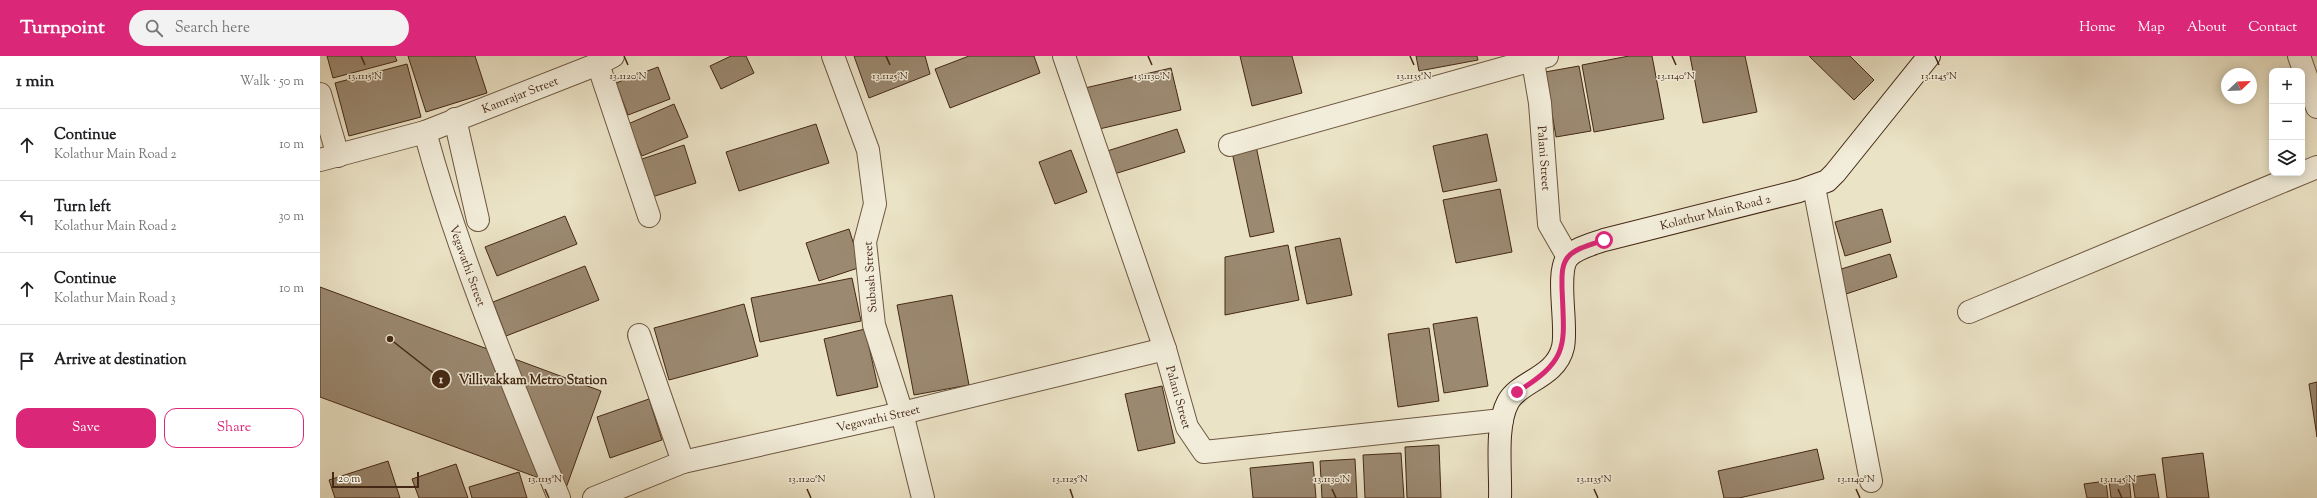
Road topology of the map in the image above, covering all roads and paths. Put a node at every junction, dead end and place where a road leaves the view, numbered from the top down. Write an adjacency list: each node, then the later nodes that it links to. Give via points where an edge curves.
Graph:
1 (833, 56): 21 (street, Subash Street, via 868,150 875,204 865,242 874,325)
2 (1064, 56): 20 (street, Palani Street)
3 (1929, 56): 14 (street, Kolathur Main Road 2, via 1835,173 1827,181)
4 (2299, 56): 8 (street)
5 (1537, 57): 11 (street); 17 (street, Palani Street, via 1549,224)
6 (606, 60): 9 (street, Kamrajar Street); 15 (street)
7 (320, 94): 12 (street)
8 (2317, 107)
9 (455, 119): 10 (street, Kamrajar Street); 16 (street)
10 (425, 132): 12 (street); 25 (street, Vegavathi Street, via 455,230 525,416)
11 (1230, 145)
12 (329, 158)
13 (2317, 167): 18 (street)
14 (1814, 187): 17 (street, Kolathur Main Road 2, via 1604,240 1584,247); 24 (street)
15 (649, 216)
16 (478, 220)
17 (1568, 257): 22 (street, via 1562,273 1563,347 1546,373 1508,401)
18 (1969, 312)
19 (639, 335): 23 (street)
20 (1165, 348): 21 (street, Vegavathi Street); 22 (street, Palani Street, via 1187,426 1204,452)
21 (902, 412): 23 (street, Vegavathi Street); 27 (street, Subash Street)
22 (1502, 420): 28 (street)
23 (683, 462): 26 (street, Vegavathi Street)
24 (1871, 481)
25 (559, 498)
26 (594, 498)
27 (923, 498)
28 (1500, 498)

